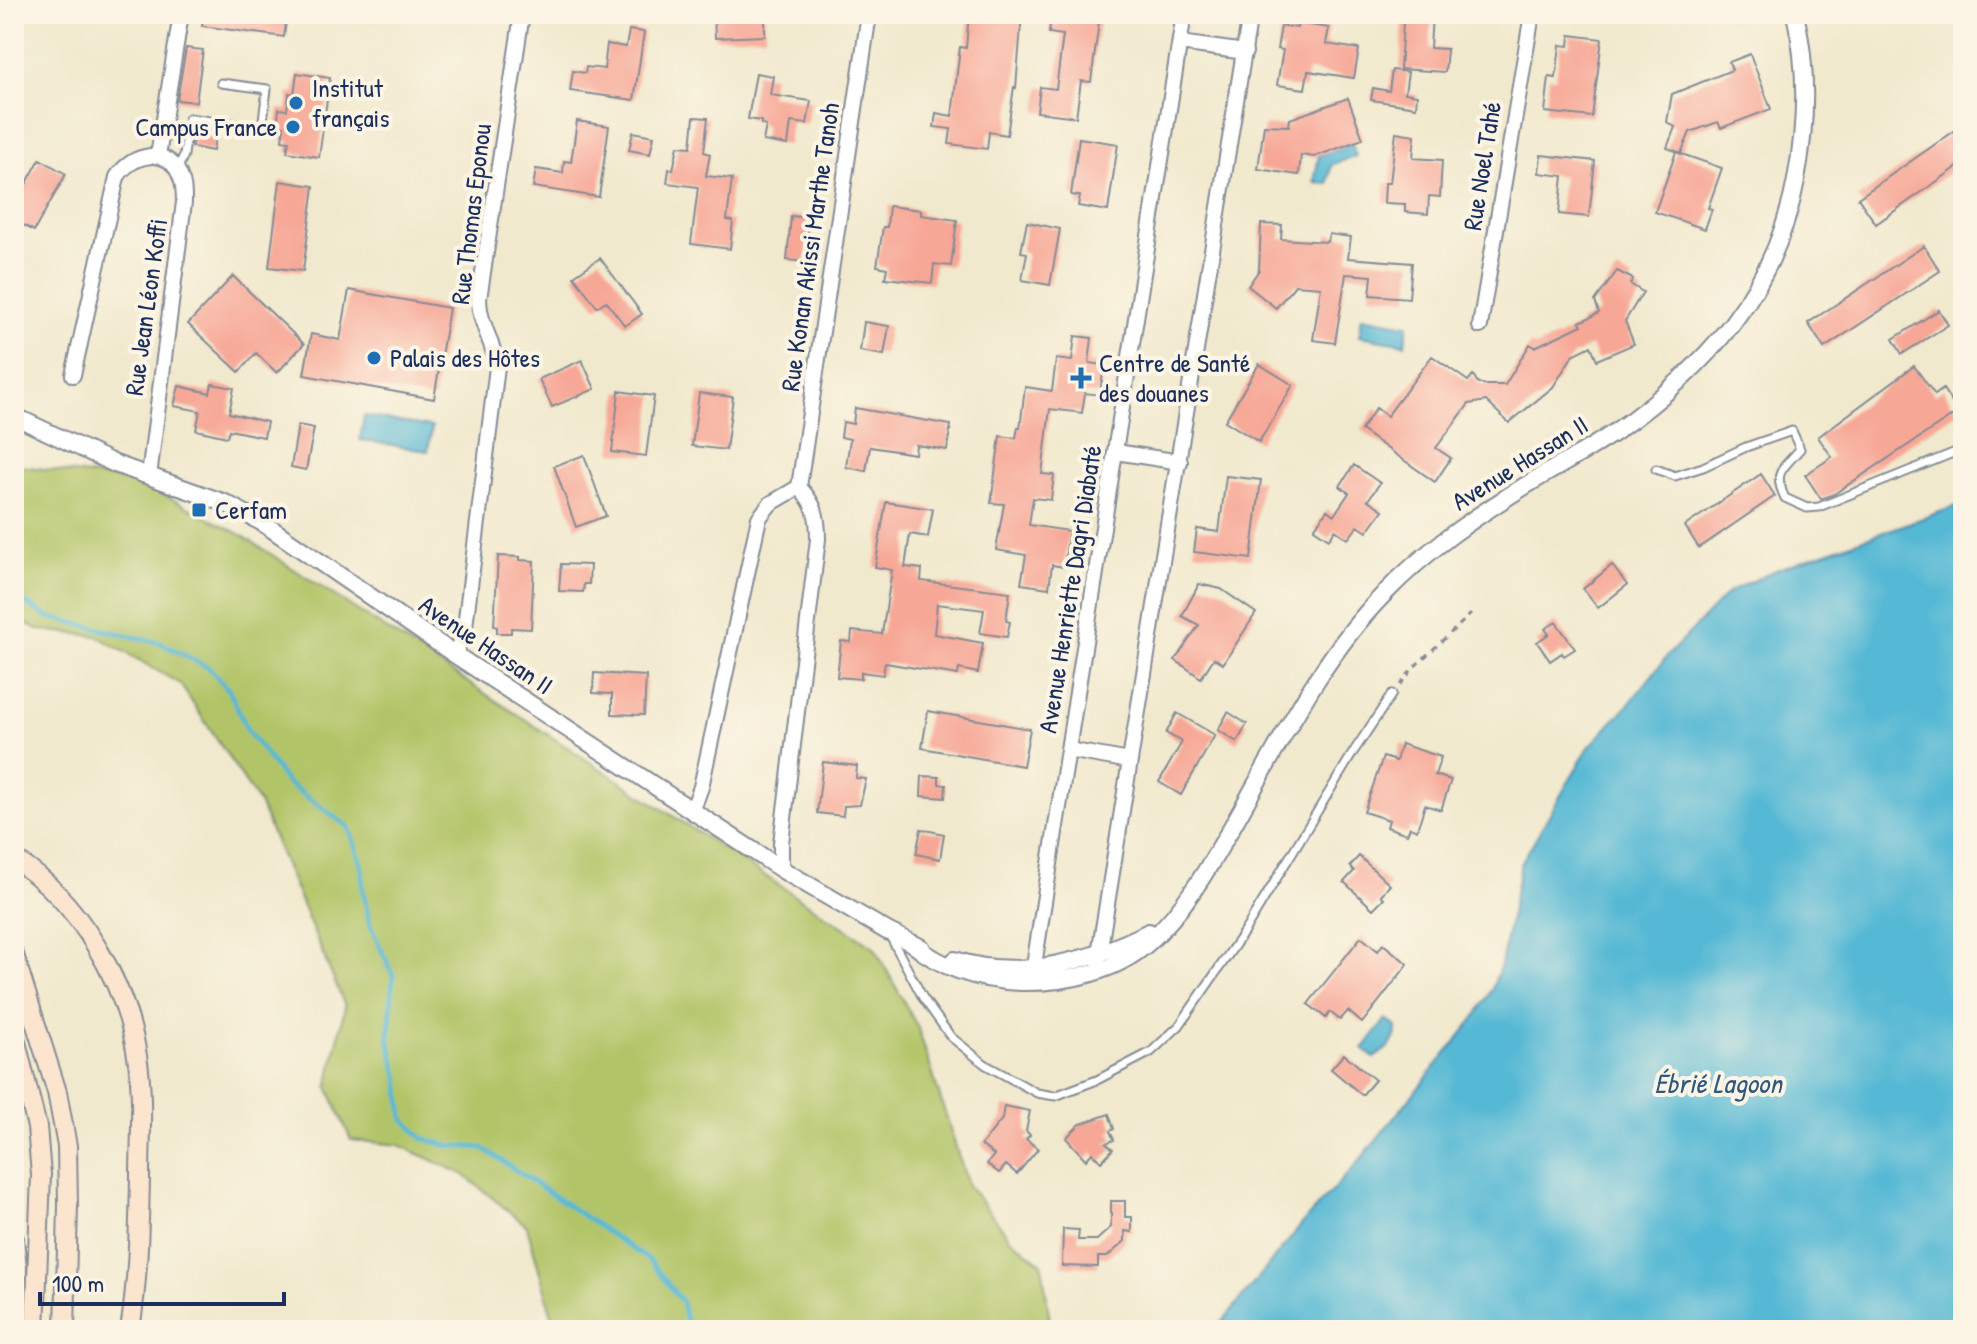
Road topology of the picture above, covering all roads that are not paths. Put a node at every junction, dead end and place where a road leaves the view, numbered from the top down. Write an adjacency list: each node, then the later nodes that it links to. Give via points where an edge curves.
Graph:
1 (181, 14): 11 (street)
2 (522, 14): 22 (street, Rue Thomas Eponou, via 479,299 497,367 464,635)
3 (869, 14): 21 (street, Rue Konan Akissi Marthe Tanoh)
4 (1184, 14): 8 (street, Avenue Henriette Dagri Diabaté)
5 (1250, 14): 9 (street)
6 (1532, 14): 13 (street, Rue Noel Tahé)
7 (1795, 14): 29 (street, Avenue Hassan II, via 1803,81 1802,144 1777,250 1749,301 1714,348 1672,389 1613,434 1461,527 1381,596 1315,680 1218,850)
8 (1180, 43): 9 (street); 17 (street, Avenue Henriette Dagri Diabaté)
9 (1245, 52): 18 (street)
10 (221, 83): 12 (lane, via 267,89 262,128 189,118)
11 (158, 156): 12 (street); 14 (street, Rue Jean Léon Koffi, via 133,160 117,177)
12 (177, 170): 20 (street, Rue Jean Léon Koffi, via 184,202)
13 (1480, 326)
14 (73, 375)
15 (15, 417): 20 (street, Avenue Hassan II)
16 (1963, 449): 19 (lane, via 1807,508 1785,498 1778,483 1778,474 1800,449 1792,431 1675,476)
17 (1116, 452): 18 (street); 24 (street, Avenue Henriette Dagri Diabaté)
18 (1180, 462): 25 (street)
19 (1656, 469)
20 (149, 476): 22 (street, Avenue Hassan II, via 225,503 263,523)
21 (799, 487): 26 (street, via 770,504 759,518); 28 (street, via 818,516 818,539)
22 (454, 654): 26 (street, Avenue Hassan II)
23 (1392, 694): 30 (lane, via 1179,1026 1151,1052 1097,1080 1055,1096 1037,1093 986,1065 951,1037)
24 (1068, 750): 25 (street); 34 (street, Avenue Henriette Dagri Diabaté)
25 (1130, 761): 31 (street)
26 (693, 809): 28 (street, Avenue Hassan II)
27 (14, 859): 41 (main road, via 50,888 94,944 130,1025 141,1087 140,1227)
28 (781, 869): 30 (street, Avenue Hassan II)
29 (1165, 924): 31 (street, Avenue Hassan II); 33 (street, Avenue Hassan II, via 1148,943)
30 (887, 931): 34 (street, Avenue Hassan II, via 947,967 974,976)
31 (1100, 954): 33 (street); 34 (street, Avenue Hassan II)
32 (14, 956): 40 (main road, via 57,1092 67,1146)
33 (1095, 972): 34 (street, Avenue Hassan II, via 1062,980)
34 (1032, 974)
35 (14, 1034): 37 (main road, via 37,1127)
36 (14, 1089): 37 (main road)
37 (41, 1175): 39 (main road)
38 (14, 1239): 39 (main road)
39 (26, 1325)
40 (65, 1326)
41 (130, 1330)

